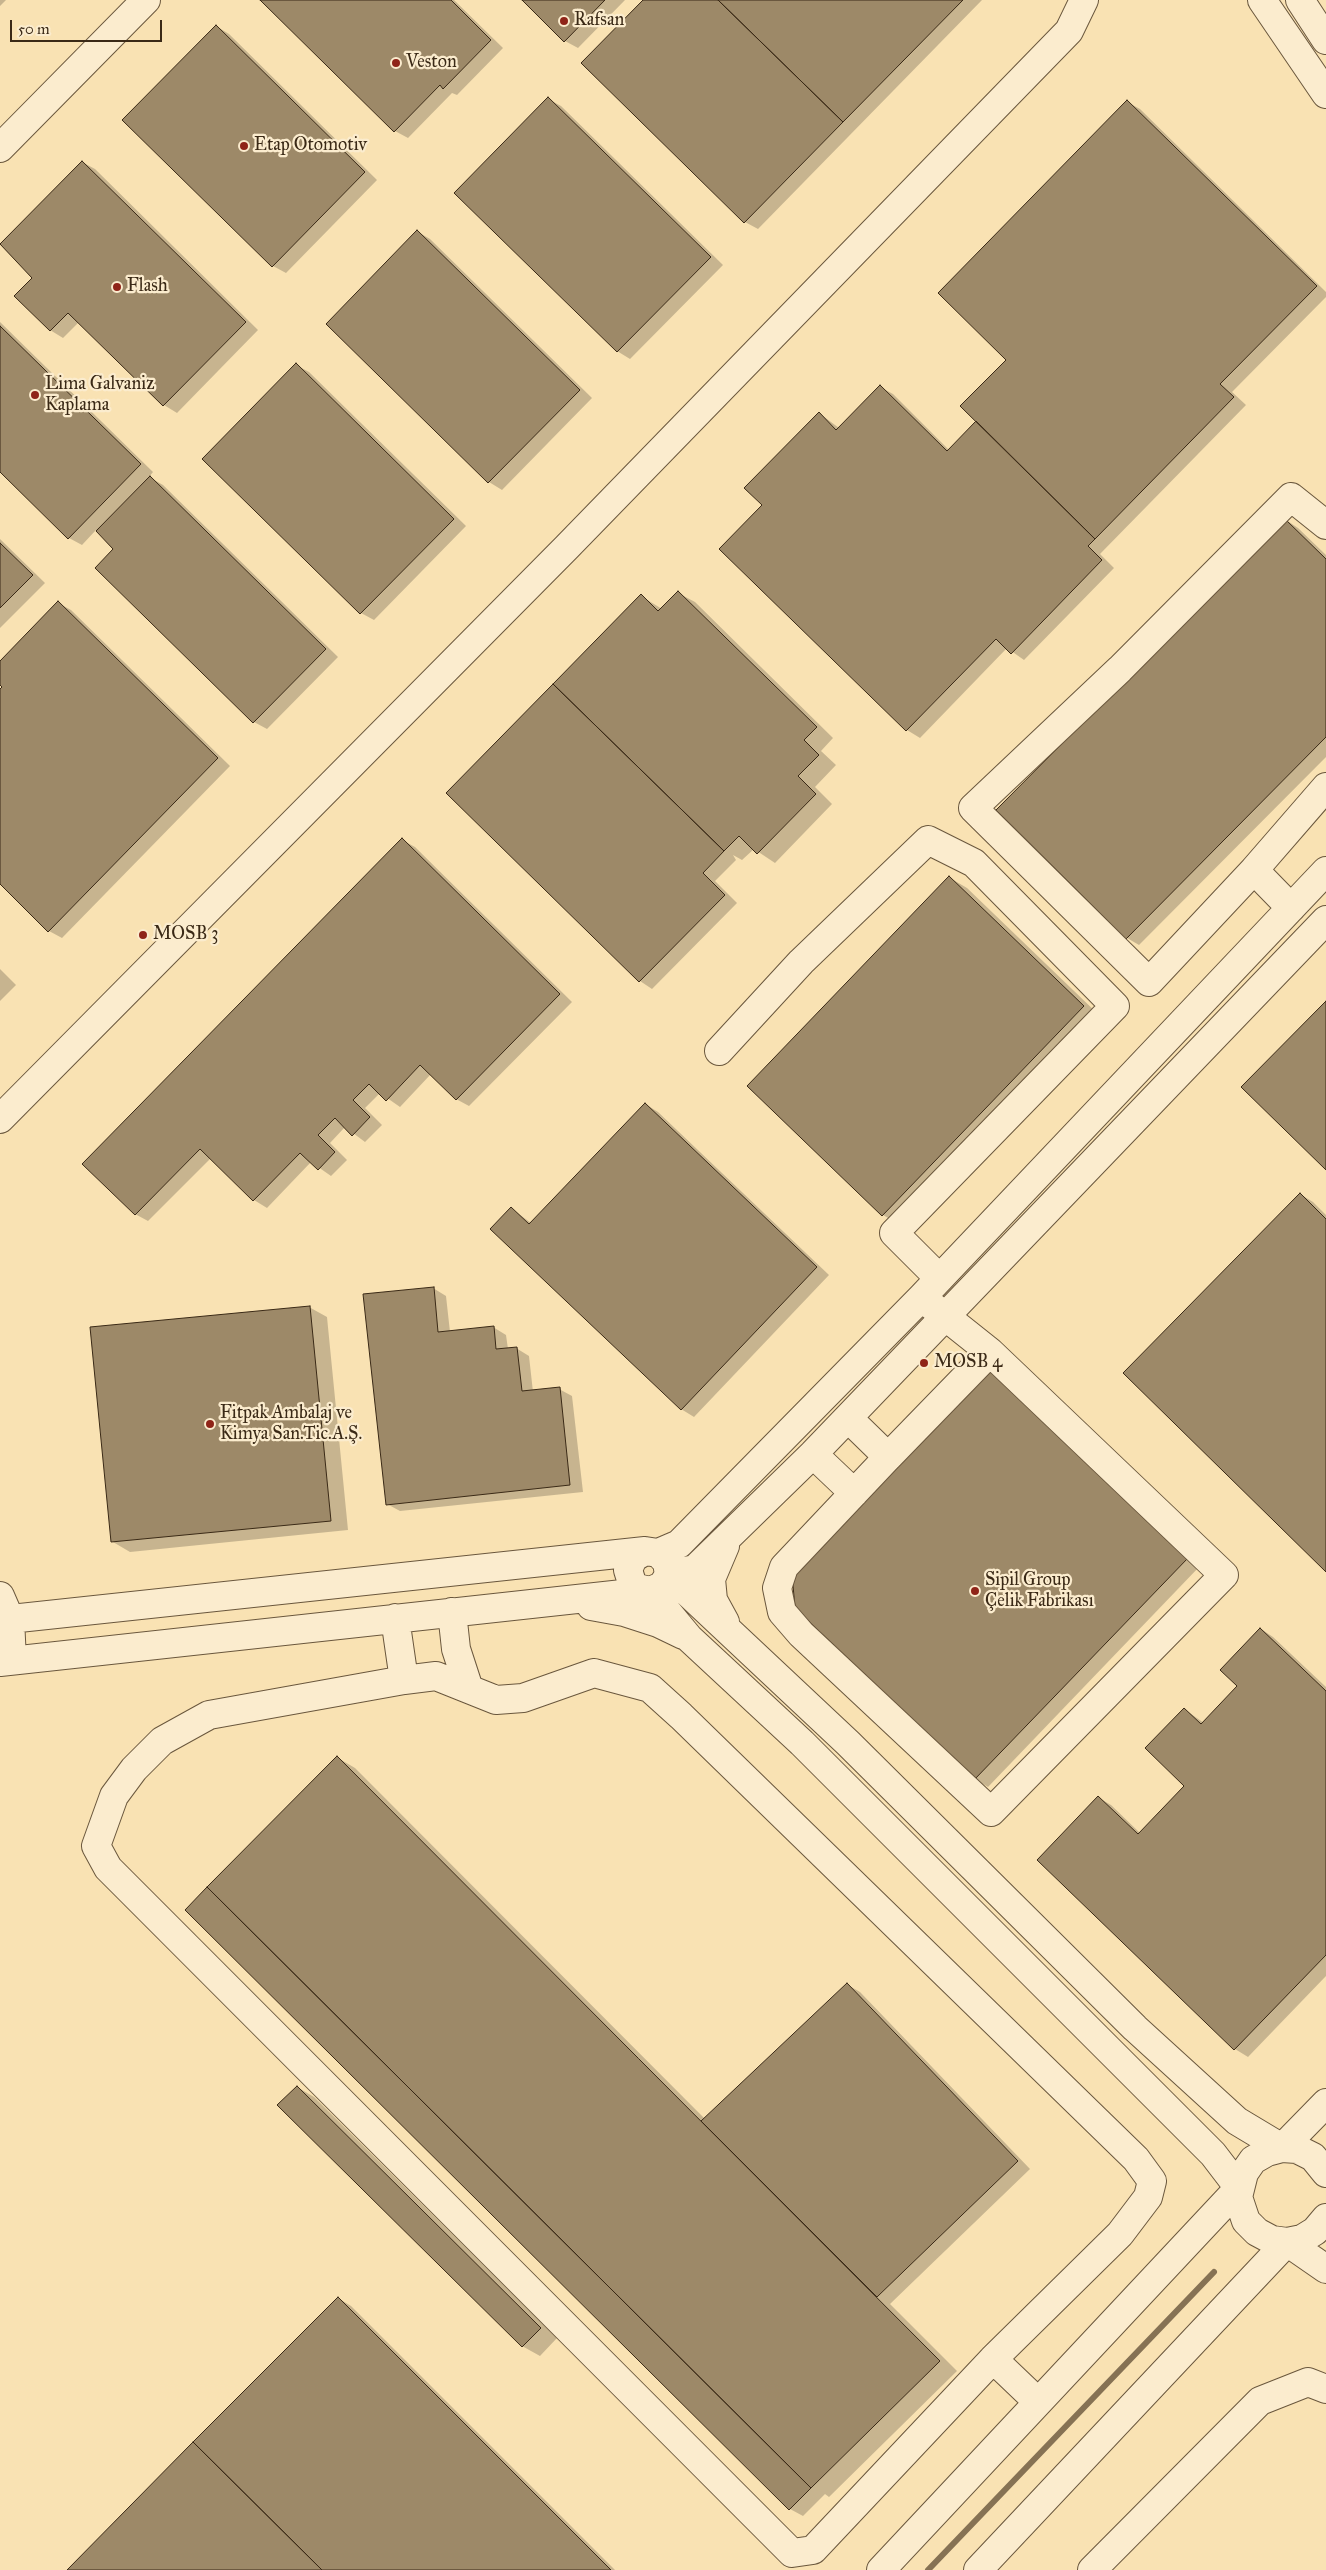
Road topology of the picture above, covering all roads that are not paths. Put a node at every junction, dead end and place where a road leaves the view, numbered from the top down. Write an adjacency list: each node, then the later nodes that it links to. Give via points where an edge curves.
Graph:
1 (146, 0): 7 (street)
2 (1084, 0): 15 (street, via 1069,31 566,548)
3 (1262, 0): 5 (street)
4 (1316, 18): 5 (street)
5 (1287, 38): 6 (street)
6 (1326, 94)
7 (0, 148)
8 (1326, 525): 10 (street, via 1291,497 1120,668 973,808 1149,982)
9 (1326, 787): 10 (street)
10 (1254, 870): 12 (street)
11 (1326, 871): 12 (street)
12 (1291, 908): 16 (street)
13 (1326, 920): 17 (street)
14 (719, 1050): 16 (street, via 801,962 928,840 974,863 1115,1006 894,1233)
15 (0, 1119)
16 (931, 1287): 17 (street); 24 (street)
17 (944, 1316): 18 (street); 19 (street)
18 (990, 1352): 21 (street); 22 (street, via 1224,1575 991,1812 800,1634 782,1612 777,1588 784,1567)
19 (848, 1418): 20 (street); 21 (street)
20 (813, 1454): 22 (street); 23 (street)
21 (888, 1457): 22 (street)
22 (854, 1493)
23 (732, 1531): 24 (street, via 695,1568); 29 (street, via 711,1579 713,1600)
24 (655, 1567): 25 (street); 26 (street); 29 (street); 30 (street)
25 (565, 1601): 27 (street); 30 (street, via 624,1612)
26 (3, 1612): 31 (street)
27 (452, 1612): 28 (street); 33 (street, via 456,1649)
28 (395, 1618): 31 (street); 32 (street)
29 (728, 1628): 35 (street, via 848,1742 1135,2028 1237,2121)
30 (689, 1638): 37 (street, via 802,1743 1213,2154)
31 (6, 1661)
32 (404, 1680): 33 (street, via 436,1676); 41 (street, via 209,1715 162,1741 134,1769 114,1796 96,1846 108,1868 792,2553 813,2550)
33 (469, 1689): 41 (street, via 496,1700 523,1698 594,1673 650,1688 1136,2159 1152,2181 1148,2197 1120,2234)
34 (1326, 2103): 35 (street)
35 (1282, 2148): 36 (street, via 1306,2152 1322,2165); 37 (street, via 1253,2160)
36 (1326, 2173)
37 (1239, 2188): 39 (street, via 1239,2206 1246,2221 1272,2240); 43 (street)
38 (1326, 2218): 39 (street, via 1315,2231 1302,2239)
39 (1287, 2242): 40 (street); 45 (street)
40 (1326, 2269)
41 (993, 2359): 43 (street)
42 (1326, 2389): 46 (street, via 1308,2382 1260,2401)
43 (1038, 2402): 44 (street)
44 (882, 2570)
45 (978, 2570)
46 (1092, 2570)

